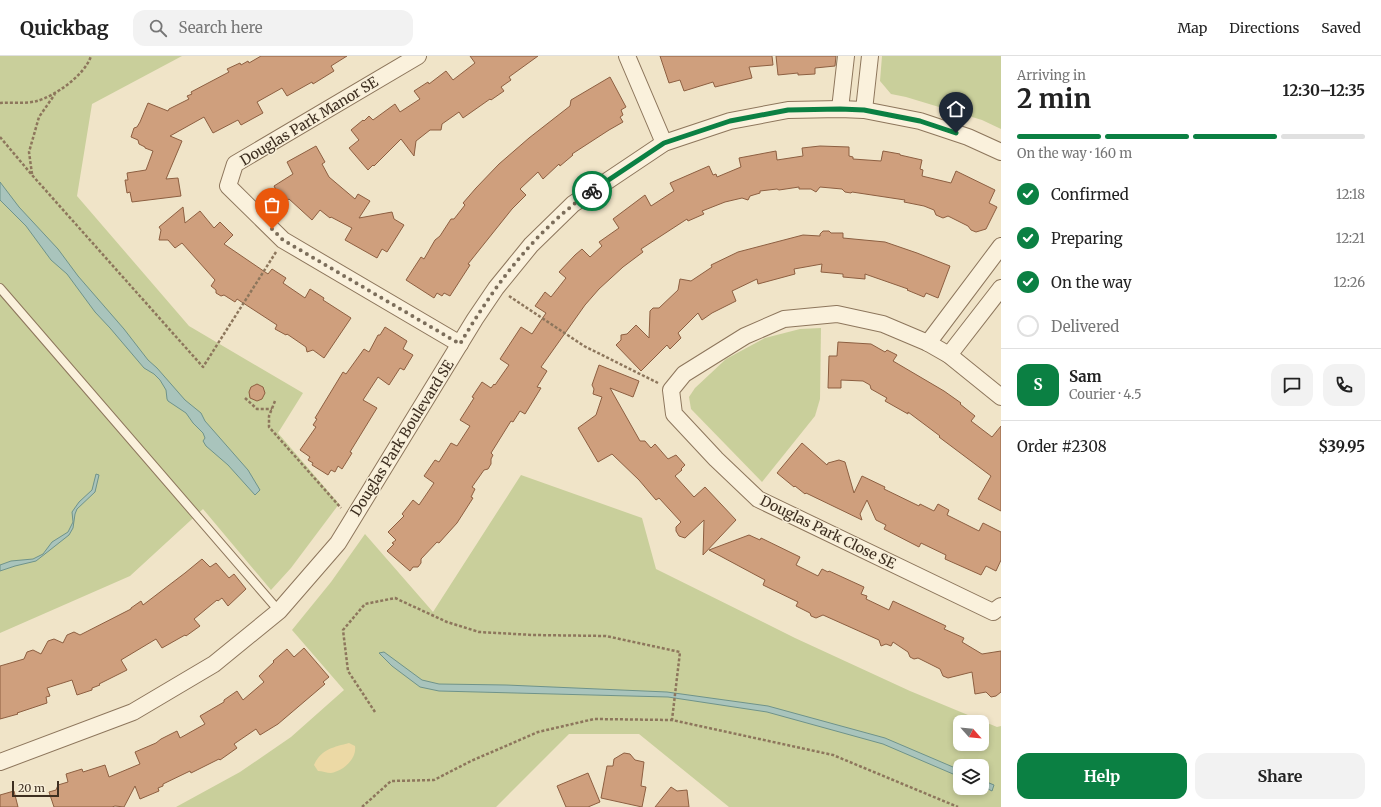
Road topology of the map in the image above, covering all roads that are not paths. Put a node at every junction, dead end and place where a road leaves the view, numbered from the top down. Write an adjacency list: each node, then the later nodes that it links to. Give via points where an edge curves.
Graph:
1 (418, 56): 13 (street, Douglas Park Manor SE, via 235,164 228,186 283,240)
2 (627, 56): 7 (street)
3 (846, 56): 5 (street)
4 (870, 56): 6 (street)
5 (840, 109): 6 (street, Douglas Park Boulevard SE); 7 (street, Douglas Park Boulevard SE, via 788,110 730,121)
6 (864, 110): 8 (street, Douglas Park Boulevard SE, via 920,121 968,137)
7 (664, 143): 13 (street, Douglas Park Boulevard SE, via 573,204 531,245 496,288)
8 (1001, 152)
9 (1001, 246): 12 (street)
10 (0, 288): 17 (lane)
11 (1001, 288): 14 (street)
12 (928, 343): 14 (street); 16 (street, Douglas Park Close SE, via 883,324 837,314 784,319 745,336 684,374 671,390 674,414 758,499 993,612)
13 (460, 344): 17 (street, Douglas Park Boulevard SE, via 338,543)
14 (948, 356): 15 (street)
15 (1001, 397)
16 (1001, 606)
17 (279, 611): 18 (street, Douglas Park Boulevard SE, via 214,664 133,712)
18 (0, 762)

